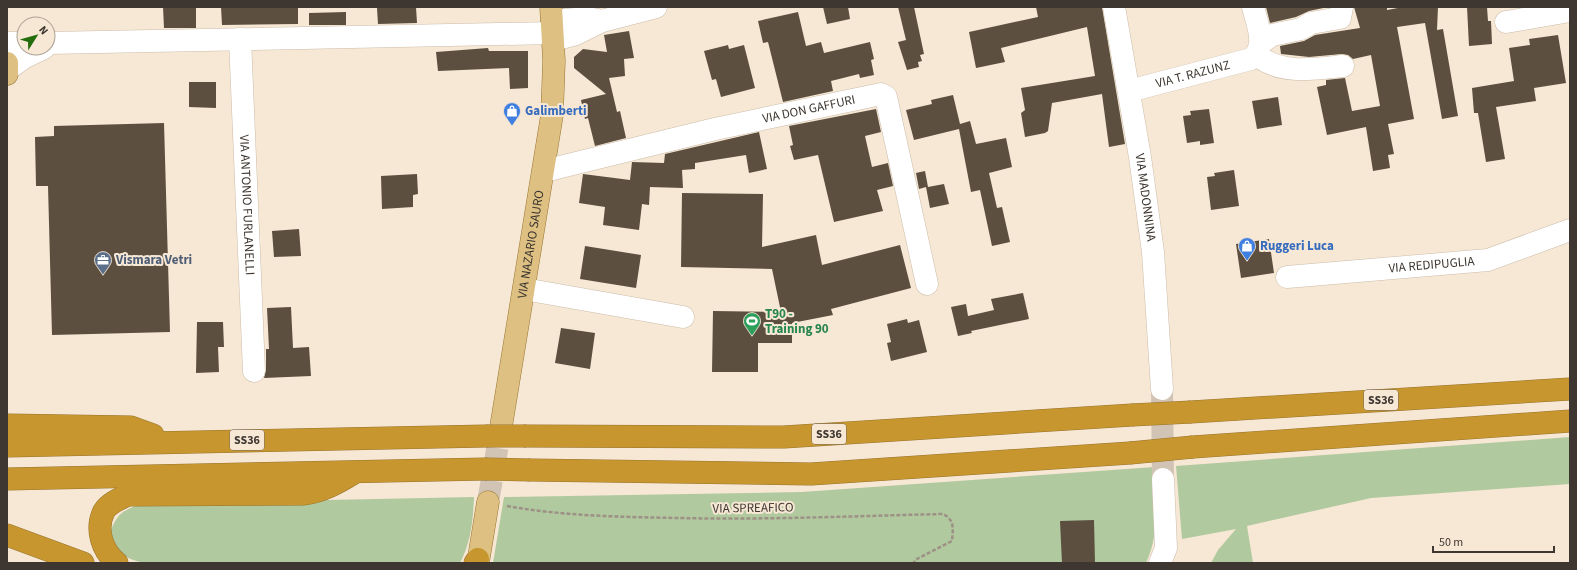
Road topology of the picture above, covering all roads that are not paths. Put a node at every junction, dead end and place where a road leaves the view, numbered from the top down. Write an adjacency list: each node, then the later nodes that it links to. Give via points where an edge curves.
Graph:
1 (656, 7): 7 (street, via 602,20 588,18)
2 (1114, 7): 14 (street, VIA MADONNINA)
3 (1253, 7): 10 (street)
4 (1342, 7): 10 (street, VIA T. RAZUNZ, via 1340,18 1311,23 1301,29 1272,35)
5 (1570, 11): 6 (street)
6 (1506, 22)
7 (553, 32): 8 (street); 15 (main road, VIA NAZARIO SAURO, via 552,115)
8 (240, 39): 9 (street); 21 (street, VIA ANTONIO FURLANELLI)
9 (56, 45)
10 (1259, 49): 12 (street, via 1267,63 1278,66 1310,69); 14 (street, VIA T. RAZUNZ, via 1251,59)
11 (26, 56): 13 (street)
12 (1343, 66)
13 (7, 69)
14 (1129, 91): 22 (street, VIA MADONNINA, via 1153,252)
15 (544, 171): 18 (street, VIA DON GAFFURI, via 715,129 881,94 886,97); 19 (main road, VIA NAZARIO SAURO)
16 (1570, 230): 17 (street, VIA REDIPUGLIA, via 1488,260)
17 (1287, 277)
18 (927, 284)
19 (524, 289): 20 (street); 26 (main road, VIA NAZARIO SAURO)
20 (683, 317)
21 (254, 371)
22 (1162, 389)
23 (1570, 389): 26 (highway, SS36, bridge, via 784,437 526,436)
24 (1570, 421): 29 (highway, bridge, via 811,474 485,469)
25 (7, 425): 27 (highway, via 132,427)
26 (494, 432): 27 (highway, SS36)
27 (173, 441): 28 (highway, SS36)
28 (7, 446)
29 (356, 472): 30 (highway); 36 (highway, via 332,487 304,494 128,495 114,501 104,510 99,532 102,544)
30 (7, 478)
31 (1162, 479): 37 (street, via 1166,548)
32 (488, 502): 34 (main road)
33 (7, 534): 35 (highway)
34 (477, 562)
35 (83, 563)
36 (117, 563)
37 (1160, 563)

